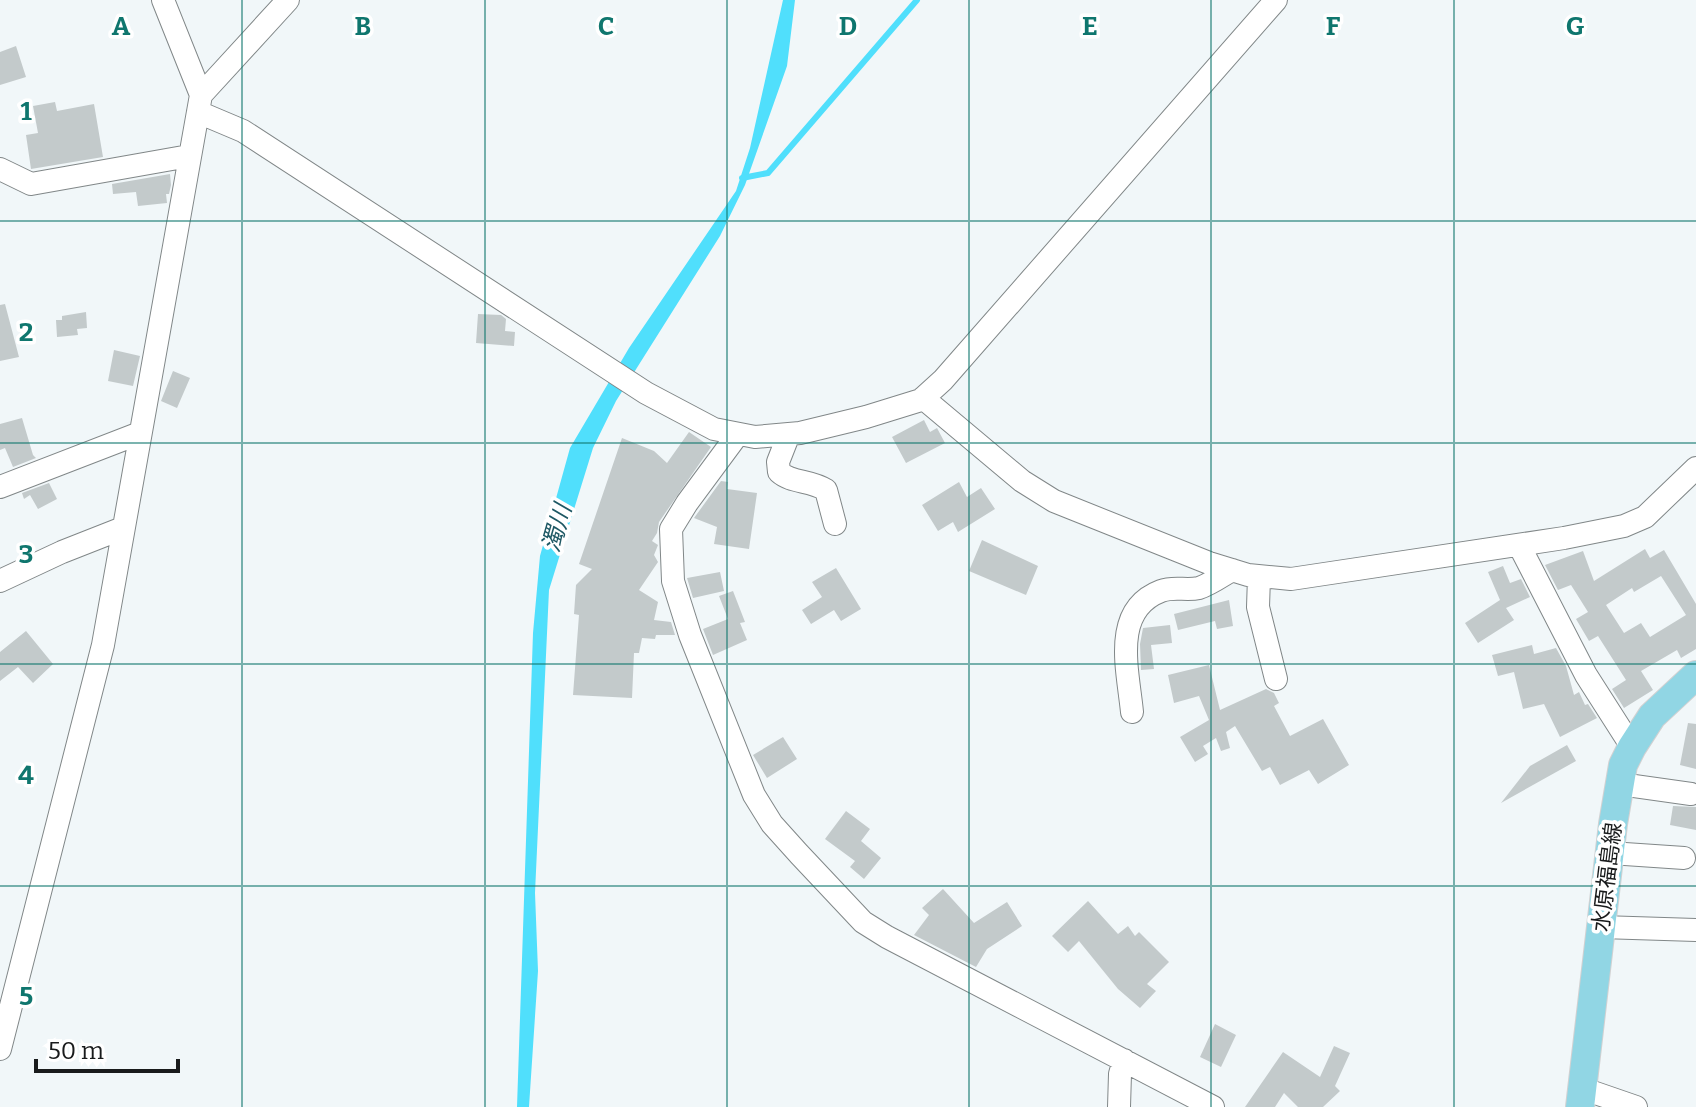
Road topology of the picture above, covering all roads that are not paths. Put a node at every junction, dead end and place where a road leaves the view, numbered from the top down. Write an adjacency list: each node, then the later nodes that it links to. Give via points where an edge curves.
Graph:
1 (163, 0): 4 (street)
2 (288, 0): 4 (street)
3 (1276, 0): 7 (street)
4 (199, 103): 5 (street); 9 (street, via 646,393 714,429)
5 (189, 156): 6 (street, via 31,184); 8 (street)
6 (0, 169)
7 (923, 398): 10 (street); 16 (street, via 1022,481 1054,501)
8 (140, 433): 12 (street); 14 (street)
9 (738, 434): 10 (street); 30 (street, via 687,503 671,529 670,544 673,581 690,635 754,795 772,824 863,922)
10 (789, 434): 13 (street, via 779,472 826,490)
11 (1696, 468): 15 (street, via 1659,506 1635,521)
12 (0, 487)
13 (835, 524)
14 (123, 528): 18 (street); 29 (street, via 103,645)
15 (1519, 545): 17 (street, via 1291,579); 22 (street, via 1586,675)
16 (1232, 570): 17 (street); 21 (street, via 1198,588 1161,591 1137,608 1128,621 1126,649)
17 (1259, 577): 20 (street, via 1258,607)
18 (0, 581)
19 (1696, 675): 22 (main road, 水原福島線, via 1652,716)
20 (1276, 679)
21 (1132, 712)
22 (1632, 747): 23 (main road, 水原福島線)
23 (1620, 784): 24 (street); 25 (main road, 水原福島線)
24 (1691, 794)
25 (1610, 853): 26 (street); 27 (main road, 水原福島線)
26 (1684, 858)
27 (1601, 927): 28 (street); 31 (main road, 水原福島線)
28 (1696, 930)
29 (0, 1049)
30 (1124, 1060): 32 (street); 33 (street)
31 (1581, 1098): 34 (street)
32 (1119, 1107)
33 (1213, 1107)
34 (1636, 1107)

